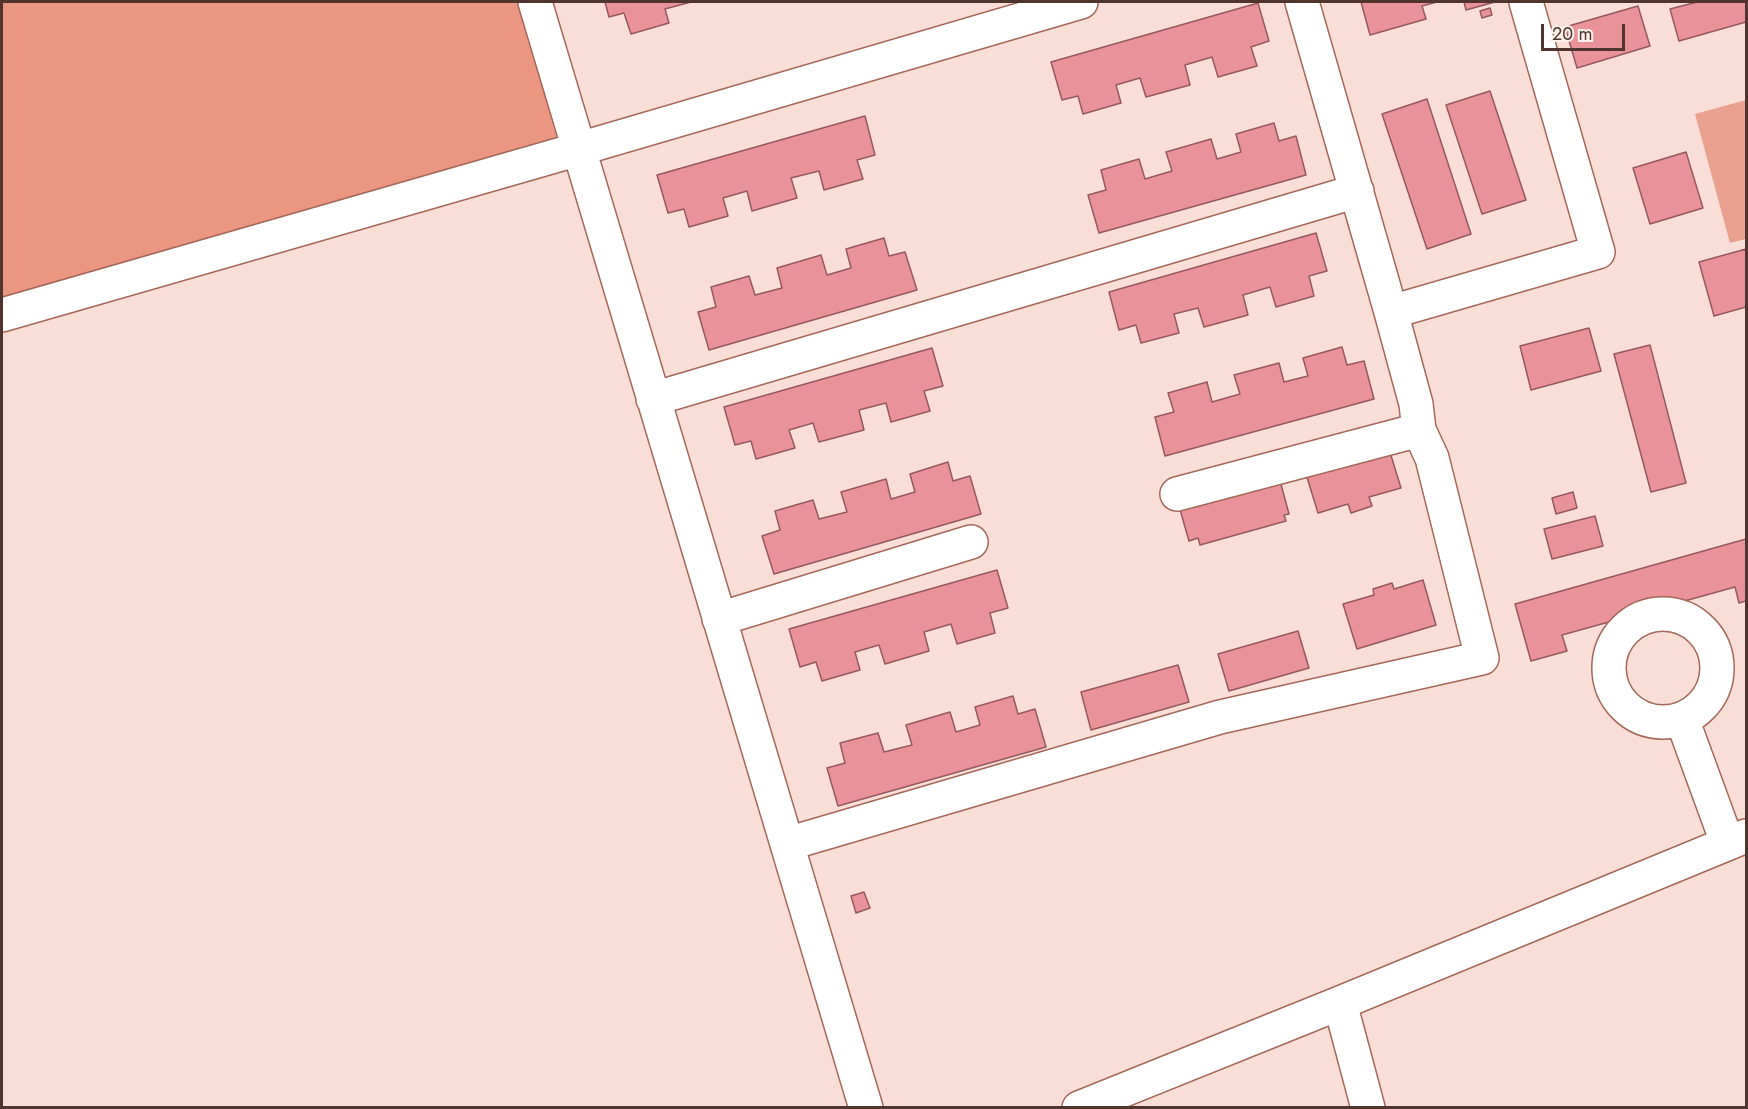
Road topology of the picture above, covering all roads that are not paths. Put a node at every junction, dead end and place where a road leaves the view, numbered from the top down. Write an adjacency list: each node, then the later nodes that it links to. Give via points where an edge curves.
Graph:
1 (534, 2): 5 (street)
2 (1081, 2): 5 (street)
3 (1302, 2): 6 (street)
4 (1526, 2): 7 (street, via 1598,252)
5 (579, 149): 8 (street); 9 (street)
6 (1357, 191): 7 (street); 9 (street)
7 (1391, 312): 10 (street, via 1416,404)
8 (2, 315)
9 (653, 399): 13 (street)
10 (1419, 430): 11 (street); 16 (street, via 1432,459 1482,658 1220,717)
11 (1177, 494)
12 (971, 543): 13 (street)
13 (720, 619): 16 (street)
14 (1682, 719): 15 (street)
15 (1737, 839): 17 (street)
16 (787, 843): 18 (street)
17 (1340, 1003): 19 (street); 20 (street)
18 (866, 1107)
19 (1079, 1107)
20 (1368, 1107)

